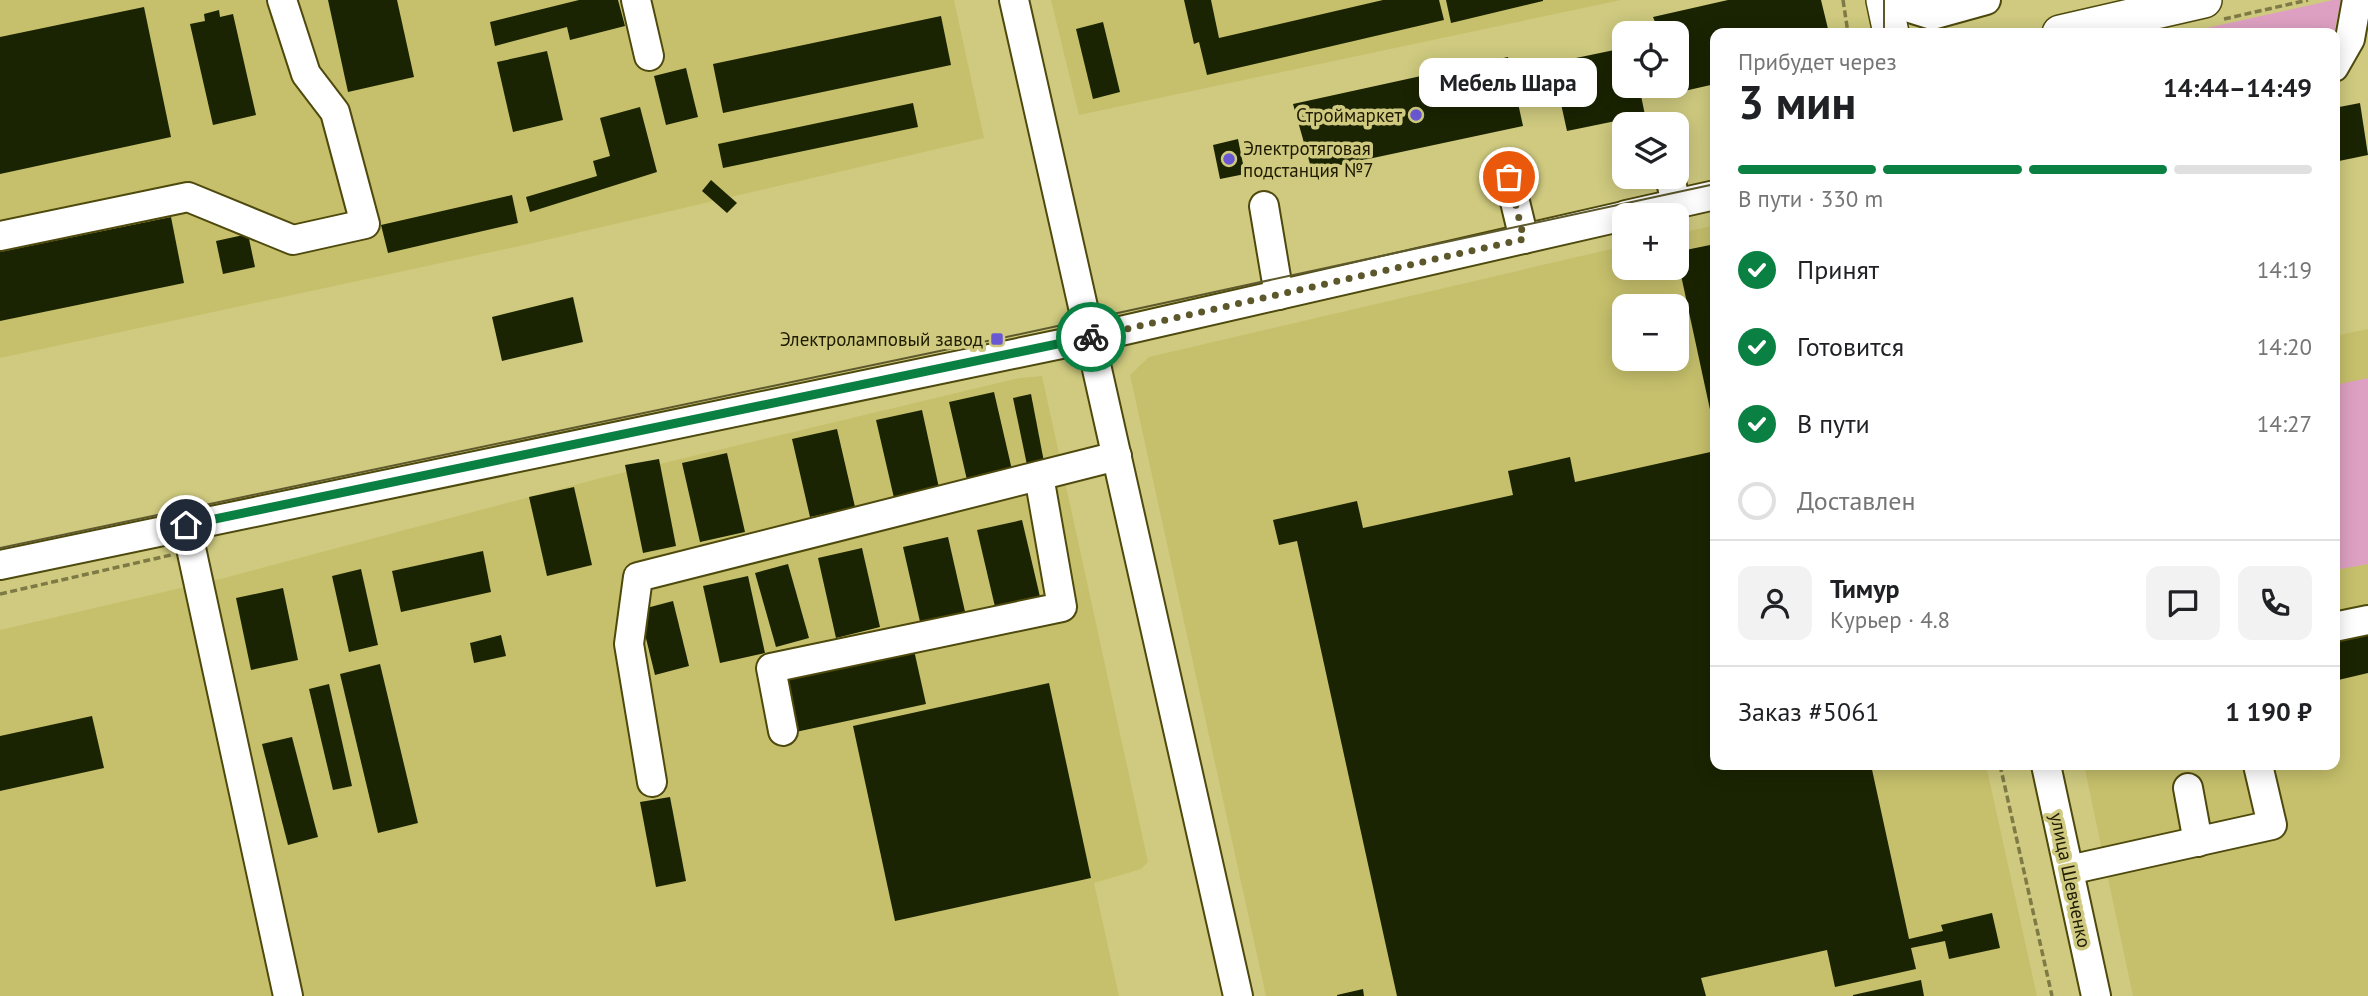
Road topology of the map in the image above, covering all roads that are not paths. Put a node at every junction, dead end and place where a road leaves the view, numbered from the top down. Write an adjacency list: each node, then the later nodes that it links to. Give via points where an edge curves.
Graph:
1 (282, 0): 17 (street, via 306,74 335,112 365,224 293,240 188,197)
2 (636, 0): 10 (street)
3 (1014, 0): 20 (street)
4 (1884, 0): 5 (street, via 1932,15); 8 (main road)
5 (1986, 0)
6 (2357, 0): 11 (street, via 2350,39)
7 (2209, 11): 9 (main road)
8 (1890, 28)
9 (2094, 28)
10 (649, 56)
11 (2340, 56)
12 (1509, 177): 18 (street)
13 (1710, 196): 14 (street)
14 (1680, 203)
15 (1264, 206): 19 (street)
16 (1612, 219): 18 (street)
17 (0, 236)
18 (1524, 239): 19 (street)
19 (1279, 295): 20 (street)
20 (1090, 338): 21 (street); 23 (street)
21 (1117, 456): 22 (street); 36 (street)
22 (1038, 476): 27 (street, via 1062,607 771,668); 30 (street, via 638,577 629,644)
23 (186, 525): 24 (street); 35 (street)
24 (0, 565)
25 (2368, 620): 26 (street)
26 (2340, 626)
27 (783, 731)
28 (2047, 770): 34 (street, улица Шевченко)
29 (2259, 770): 32 (street, via 2272,825)
30 (652, 782)
31 (2188, 788): 32 (street)
32 (2209, 839): 33 (street); 34 (street)
33 (2256, 840)
34 (2069, 870): 37 (street, улица Шевченко)
35 (288, 996)
36 (1238, 996)
37 (2096, 996)

